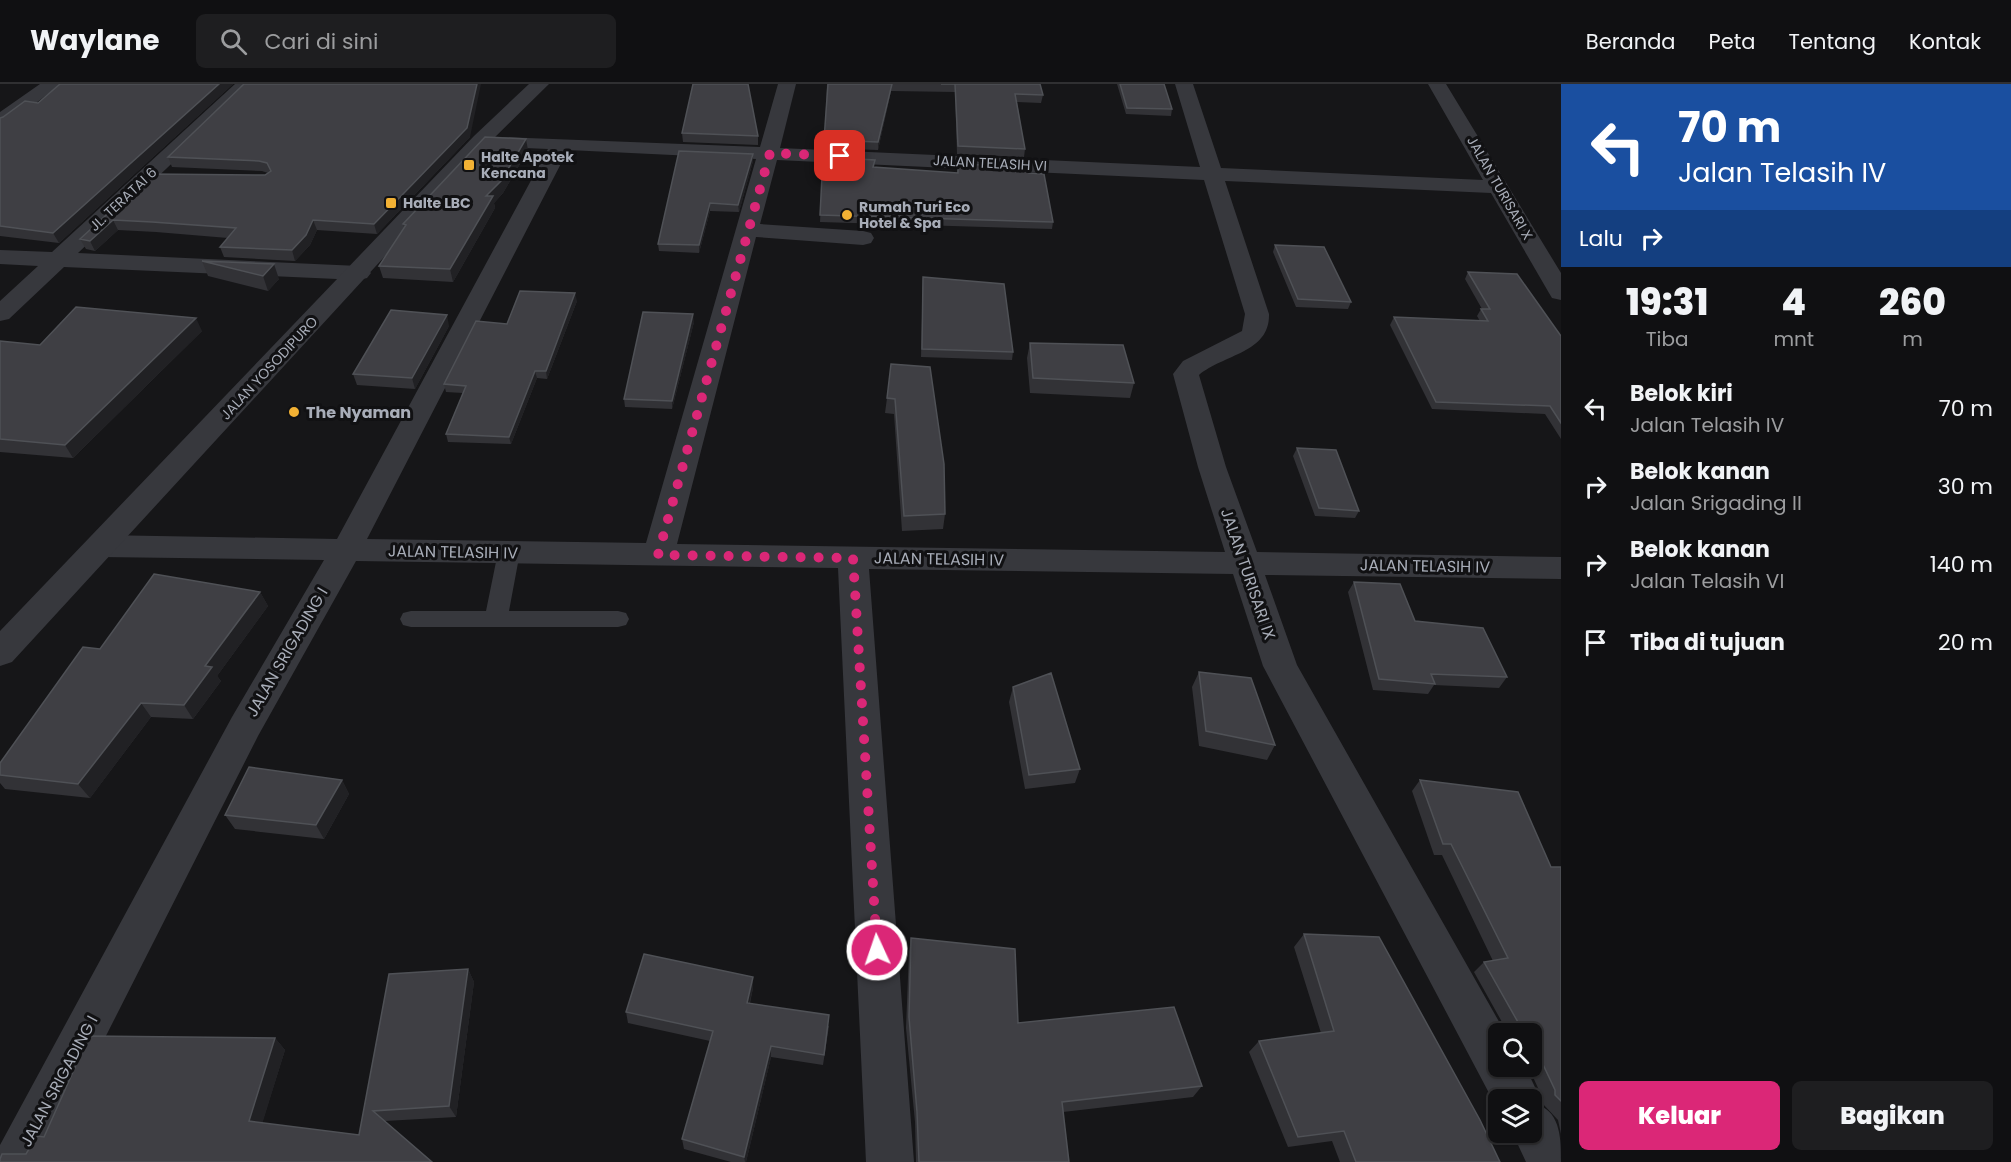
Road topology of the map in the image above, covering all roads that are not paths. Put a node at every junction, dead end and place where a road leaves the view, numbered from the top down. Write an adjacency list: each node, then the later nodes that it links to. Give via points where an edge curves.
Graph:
1 (52, 84): 7 (street)
2 (246, 84): 12 (street, JL. TERATAI 6)
3 (540, 84): 8 (street, JALAN YOSODIPURO)
4 (787, 84): 10 (street)
5 (1184, 84): 11 (street, JALAN TURISARI IX)
6 (1437, 84): 14 (street, JALAN TURISARI X)
7 (0, 122)
8 (481, 140): 9 (street, JALAN TELASIH VI); 19 (street, JALAN YOSODIPURO)
9 (561, 144): 10 (street, JALAN TELASIH VI); 23 (street, JALAN SRIGADING I)
10 (770, 153): 11 (street, JALAN TELASIH VI); 15 (street)
11 (1214, 173): 14 (street, JALAN TELASIH VI); 27 (street, JALAN TURISARI IX, via 1257,314 1257,326 1251,336 1192,367 1186,374)
12 (149, 175): 13 (street); 18 (street, JL. TERATAI 6)
13 (183, 176)
14 (1499, 187): 20 (street, JALAN TURISARI X)
15 (748, 230): 16 (street); 25 (street)
16 (863, 238)
17 (0, 257): 18 (street)
18 (57, 261): 19 (street); 21 (street, JL. TERATAI 6)
19 (359, 273): 22 (street, JALAN YOSODIPURO)
20 (1561, 293)
21 (0, 314)
22 (101, 546): 23 (street, JALAN TELASIH IV); 32 (street, JALAN YOSODIPURO)
23 (346, 550): 24 (street, JALAN TELASIH IV); 35 (street, JALAN SRIGADING I, via 245,727)
24 (508, 552): 25 (street, JALAN TELASIH IV); 29 (lane)
25 (658, 555): 26 (street, JALAN TELASIH IV)
26 (853, 558): 27 (street, JALAN TELASIH IV); 36 (street)
27 (1244, 564): 28 (street, JALAN TELASIH IV); 33 (street, JALAN TURISARI IX, via 1280,666)
28 (1561, 568)
29 (496, 618): 30 (lane); 31 (lane)
30 (618, 618)
31 (411, 619)
32 (0, 653)
33 (1488, 1045)
34 (1542, 1143): 37 (street)
35 (17, 1162)
36 (890, 1162)
37 (1552, 1162)

